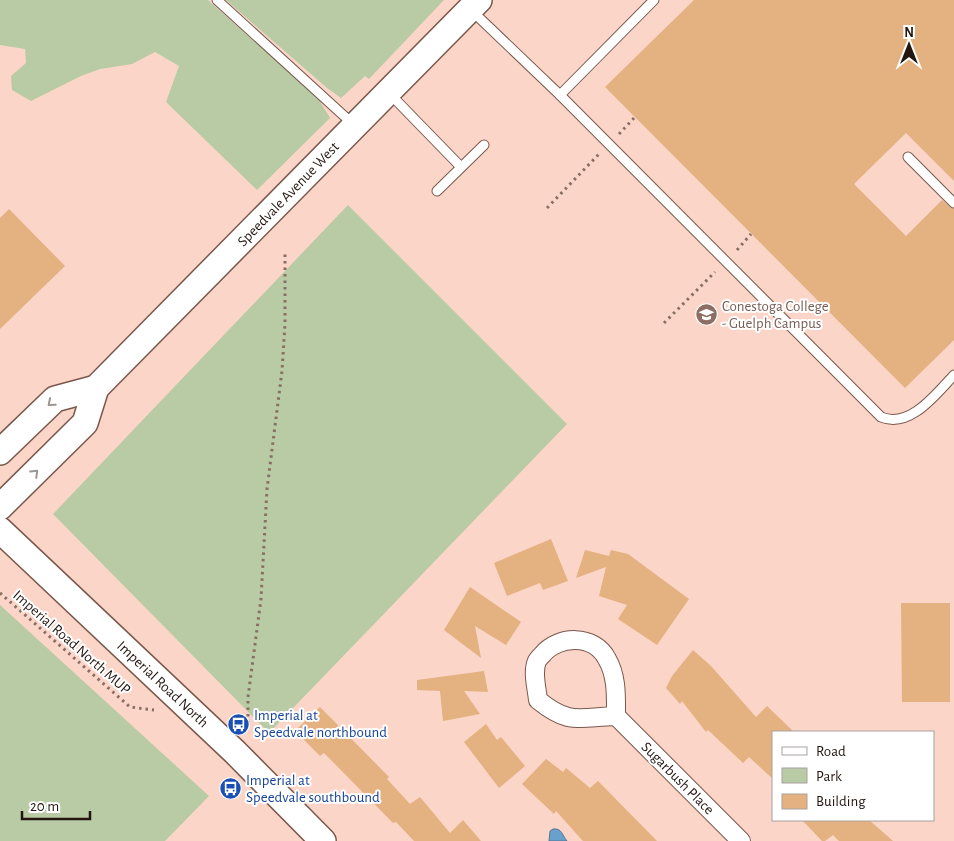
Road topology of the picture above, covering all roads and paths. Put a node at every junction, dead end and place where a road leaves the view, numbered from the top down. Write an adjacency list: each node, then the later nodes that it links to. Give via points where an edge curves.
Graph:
1 (217, 0): 7 (lane)
2 (654, 0): 5 (lane)
3 (475, 4): 4 (main road, Speedvale Avenue West); 5 (lane)
4 (388, 92): 7 (main road, Speedvale Avenue West); 11 (lane)
5 (560, 95): 8 (lane)
6 (635, 118): 8 (path)
7 (354, 125): 20 (main road, Speedvale Avenue West)
8 (609, 144): 14 (path); 17 (lane)
9 (484, 145): 11 (lane)
10 (908, 157): 13 (lane)
11 (461, 167): 12 (lane)
12 (437, 191)
13 (954, 203)
14 (548, 208)
15 (751, 234): 17 (path)
16 (285, 251): 27 (path, via 285,324 267,489 261,599 248,697)
17 (726, 261): 18 (path); 19 (lane, via 881,417 902,420 921,408)
18 (664, 323)
19 (954, 375)
20 (96, 388): 21 (main road, one-way to 21, via 55,399); 22 (main road, Speedvale Avenue West, one-way to 20, via 85,423)
21 (0, 452)
22 (0, 507)
23 (0, 530): 28 (main road, Imperial Road North)
24 (0, 593): 25 (path, Imperial Road North MUP)
25 (130, 707)
26 (616, 716): 26 (street, via 615,676 599,648 580,640 559,641 536,661 538,700 549,709 578,720); 29 (street, Sugarbush Place)
27 (248, 723)
28 (323, 841)
29 (741, 841)

